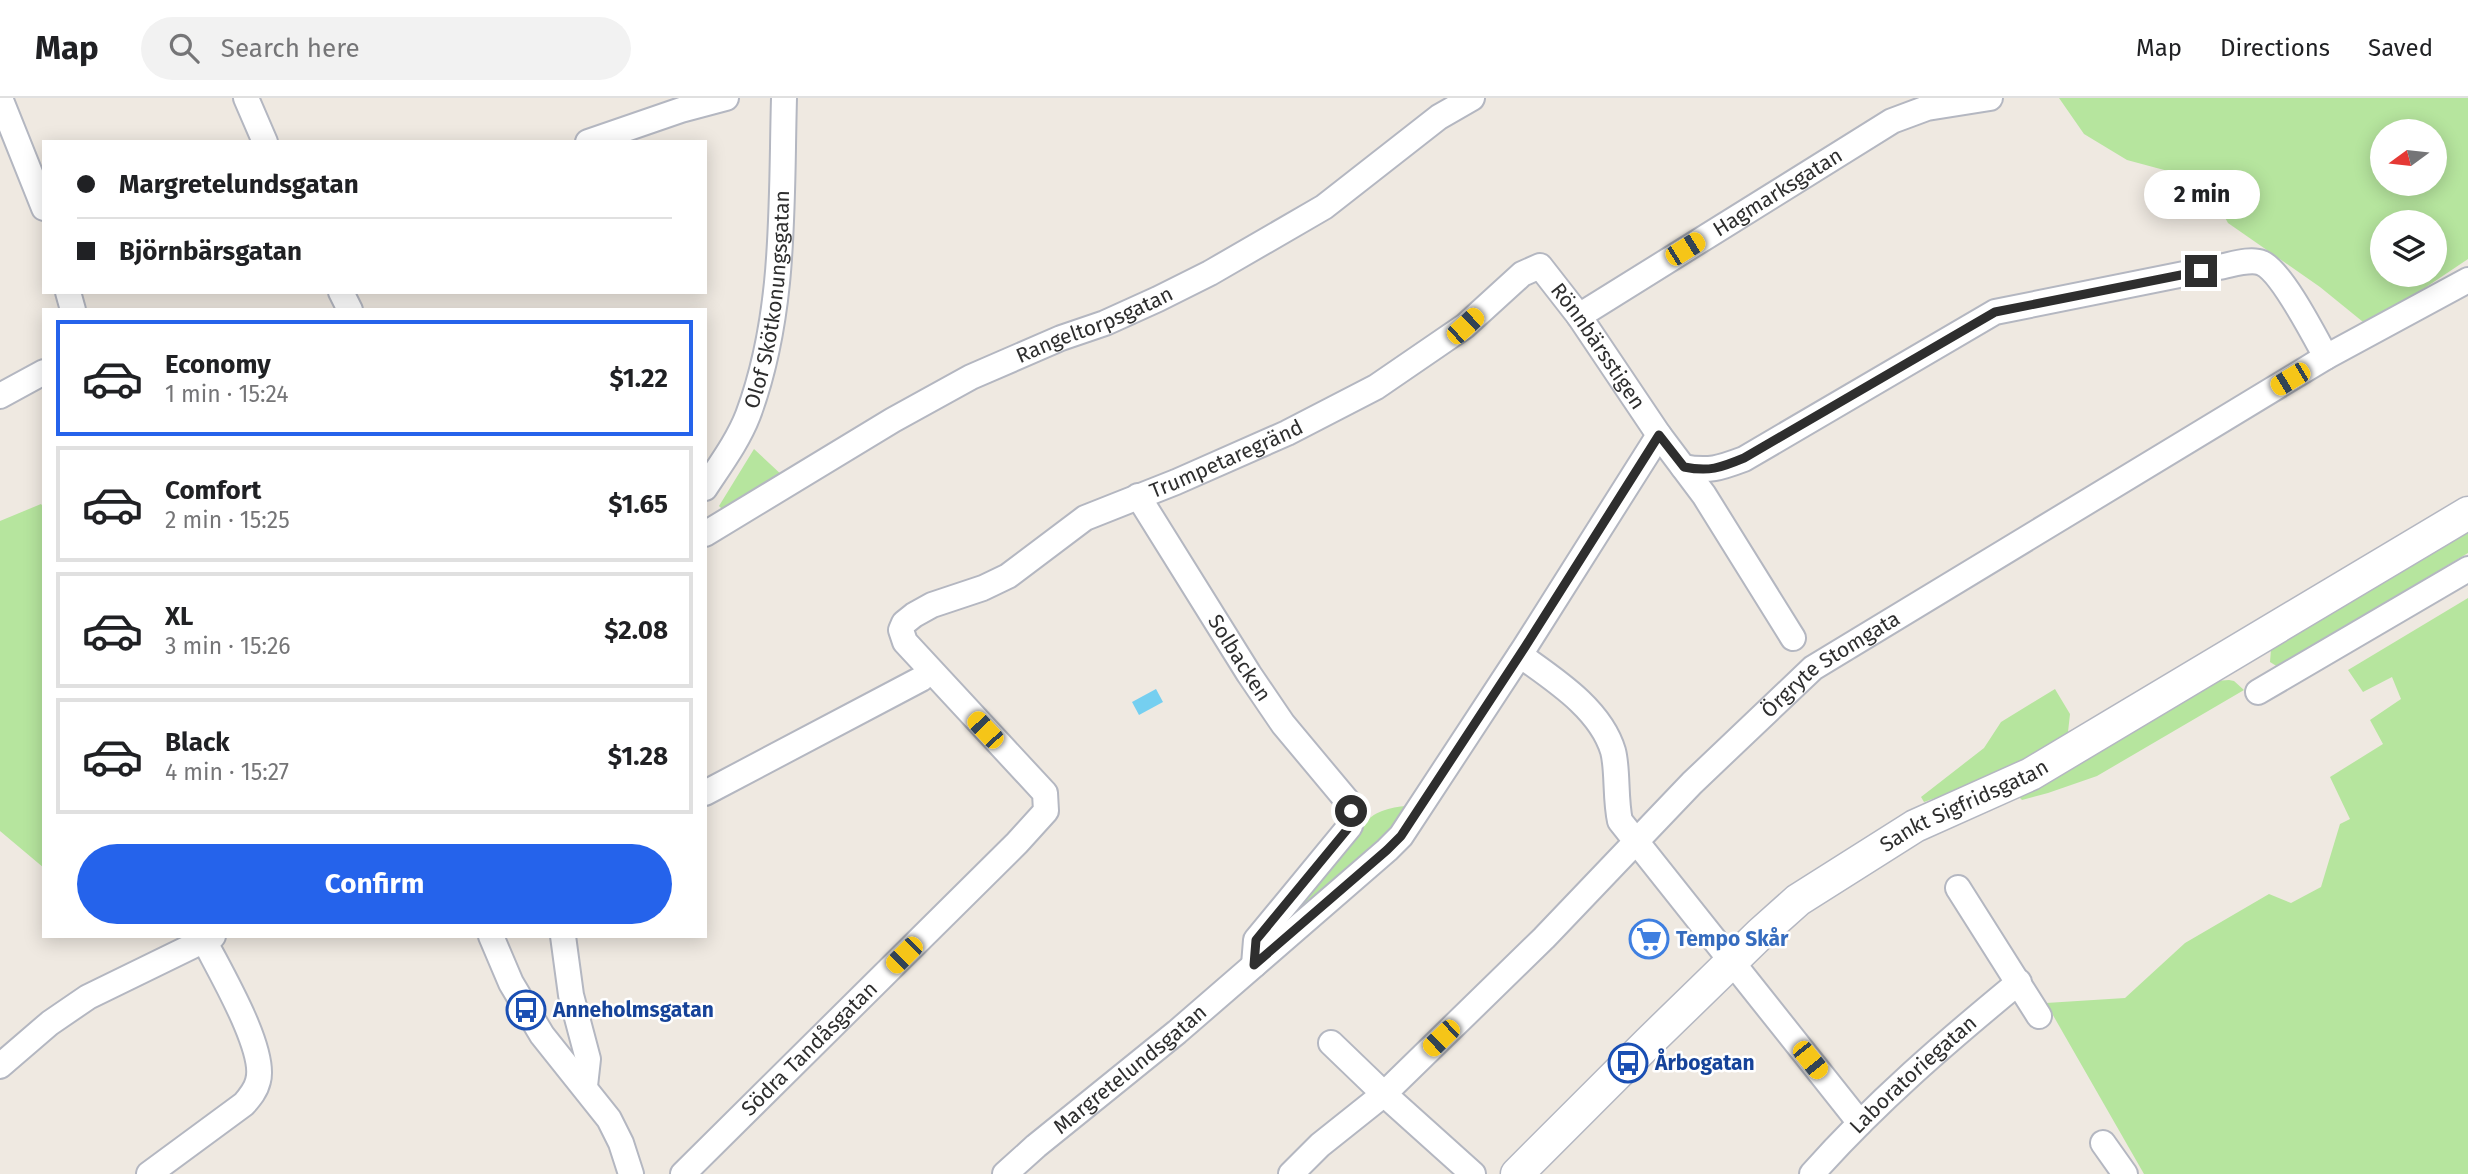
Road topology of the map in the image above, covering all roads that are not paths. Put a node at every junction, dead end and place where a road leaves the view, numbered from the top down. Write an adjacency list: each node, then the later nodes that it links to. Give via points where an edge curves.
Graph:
1 (0, 98): 10 (street)
2 (246, 98): 8 (street)
3 (726, 98): 9 (street)
4 (784, 98): 19 (street, Olof Skötkonungsgatan, via 780,264 761,376 747,417)
5 (1472, 98): 7 (street, Rangeltorpsgatan)
6 (1990, 98): 13 (street, Hagmarksgatan, via 1927,108 1892,121)
7 (1444, 104): 22 (street, Rangeltorpsgatan, via 1324,207 1148,304 971,377)
8 (264, 140)
9 (595, 140)
10 (42, 203)
11 (1540, 266): 13 (street, Rönnbärsstigen); 20 (street, Trumpetaregränd, via 1522,274 1465,326 1376,387 1287,433)
12 (2468, 280): 14 (street, Örgryte Stomgata)
13 (1579, 316): 17 (street, Rönnbärsstigen)
14 (2326, 358): 18 (street, via 2293,300 2263,264 2219,267 1995,312 1744,458 1704,471); 29 (street, Örgryte Stomgata, via 1812,668)
15 (42, 373): 16 (street)
16 (0, 396)
17 (1659, 435): 18 (street, Rönnbärsstigen); 25 (street, Margretelundsgatan)
18 (1684, 467): 24 (street, Rönnbärsstigen)
19 (707, 485)
20 (1138, 496): 26 (street, Trumpetaregränd, via 1085,518 1008,576 932,605 904,623 905,642); 35 (street, Solbacken, via 1249,674 1351,811 1350,826 1256,940)
21 (2468, 513): 34 (street, Sankt Sigfridsgatan, via 2031,774 1915,826 1854,863 1798,900)
22 (707, 533)
23 (2468, 569): 27 (street)
24 (1793, 638)
25 (1520, 655): 29 (street, via 1557,682 1605,732 1614,753 1620,821); 35 (street, Margretelundsgatan, via 1401,836)
26 (930, 671): 28 (street); 46 (street, Södra Tandåsgatan, via 1041,787 1046,811)
27 (2258, 692)
28 (707, 792)
29 (1635, 841): 34 (street); 41 (street, Örgryte Stomgata, via 1544,938)
30 (1958, 888): 36 (street)
31 (208, 938): 39 (street, via 88,996); 44 (street, via 248,1028 257,1053 259,1079 244,1104)
32 (492, 938): 40 (street, via 526,1010)
33 (563, 938): 40 (street, via 571,995 588,1059)
34 (1731, 962): 42 (street); 50 (street, Sankt Sigfridsgatan)
35 (1254, 965): 47 (street, Margretelundsgatan)
36 (2019, 982): 37 (street); 42 (street, Laboratoriegatan)
37 (2039, 1016)
38 (1331, 1043): 41 (street)
39 (0, 1066)
40 (584, 1086): 45 (street, via 609,1119)
41 (1384, 1094): 48 (street, Örgryte Stomgata); 49 (street)
42 (1860, 1123): 51 (street, Laboratoriegatan)
43 (2104, 1143): 52 (street)
44 (149, 1174)
45 (631, 1174)
46 (683, 1174)
47 (1005, 1174)
48 (1291, 1174)
49 (1473, 1174)
50 (1517, 1174)
51 (1812, 1174)
52 (2125, 1174)

